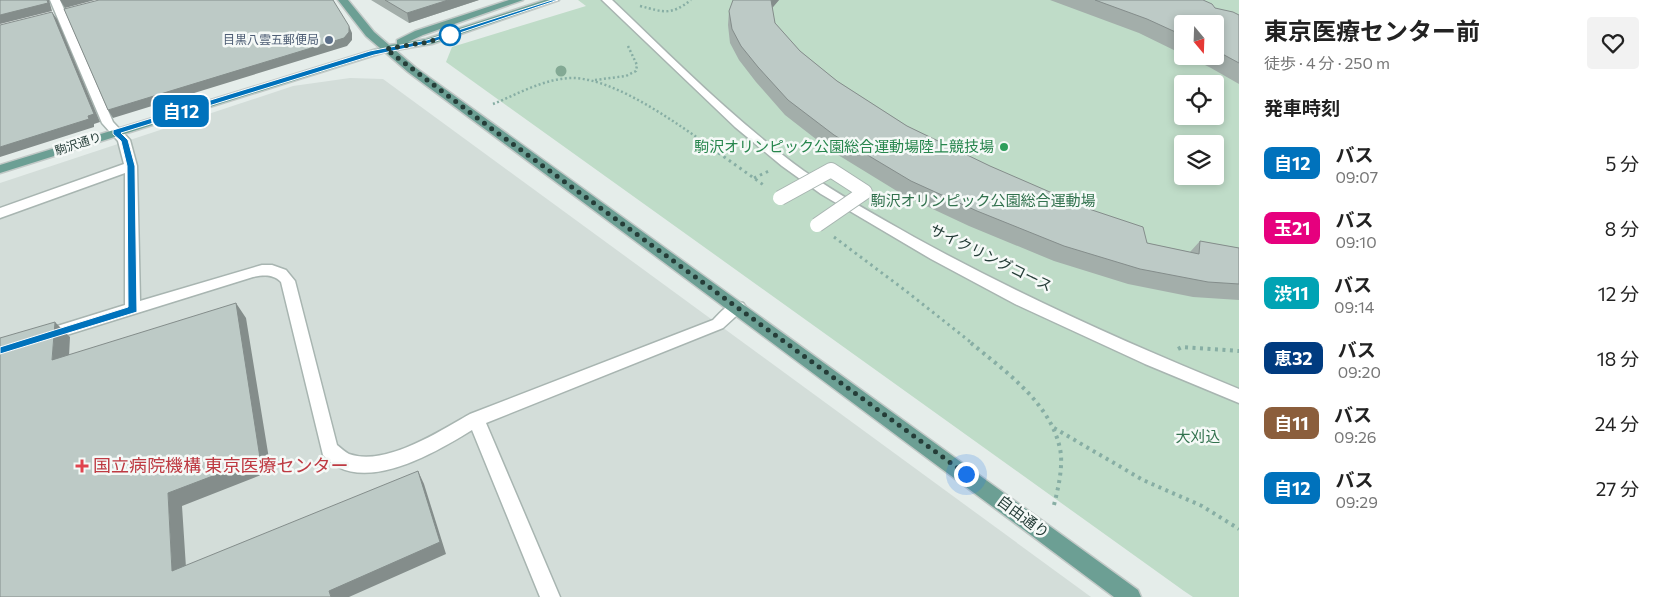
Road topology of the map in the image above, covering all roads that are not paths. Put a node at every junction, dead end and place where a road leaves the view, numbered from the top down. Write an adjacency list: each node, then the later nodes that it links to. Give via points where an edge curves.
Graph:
1 (55, 0): 7 (street, via 108,123)
2 (343, 0): 6 (main road, 自由通り)
3 (518, 0): 6 (main road, 駒沢通り, via 418,33)
4 (554, 0): 6 (main road, 駒沢通り, via 428,42)
5 (608, 0): 16 (street, via 741,126 786,163 841,201 957,268 1162,366)
6 (386, 49): 7 (main road, 駒沢通り); 13 (main road, 自由通り)
7 (116, 132): 8 (street, via 124,140); 9 (main road, 駒沢通り)
8 (131, 166): 11 (street); 14 (street)
9 (0, 169)
10 (780, 198): 12 (street, bridge, via 831,170 865,192)
11 (0, 213)
12 (817, 225)
13 (738, 307): 17 (street, via 718,324); 19 (main road, 自由通り)
14 (133, 309): 15 (street); 17 (street, via 252,272 269,270 283,275 288,281 326,441 334,456 349,464 368,466 388,461 440,441)
15 (29, 341)
16 (1239, 396)
17 (476, 419): 18 (street)
18 (550, 597)
19 (1131, 597)

